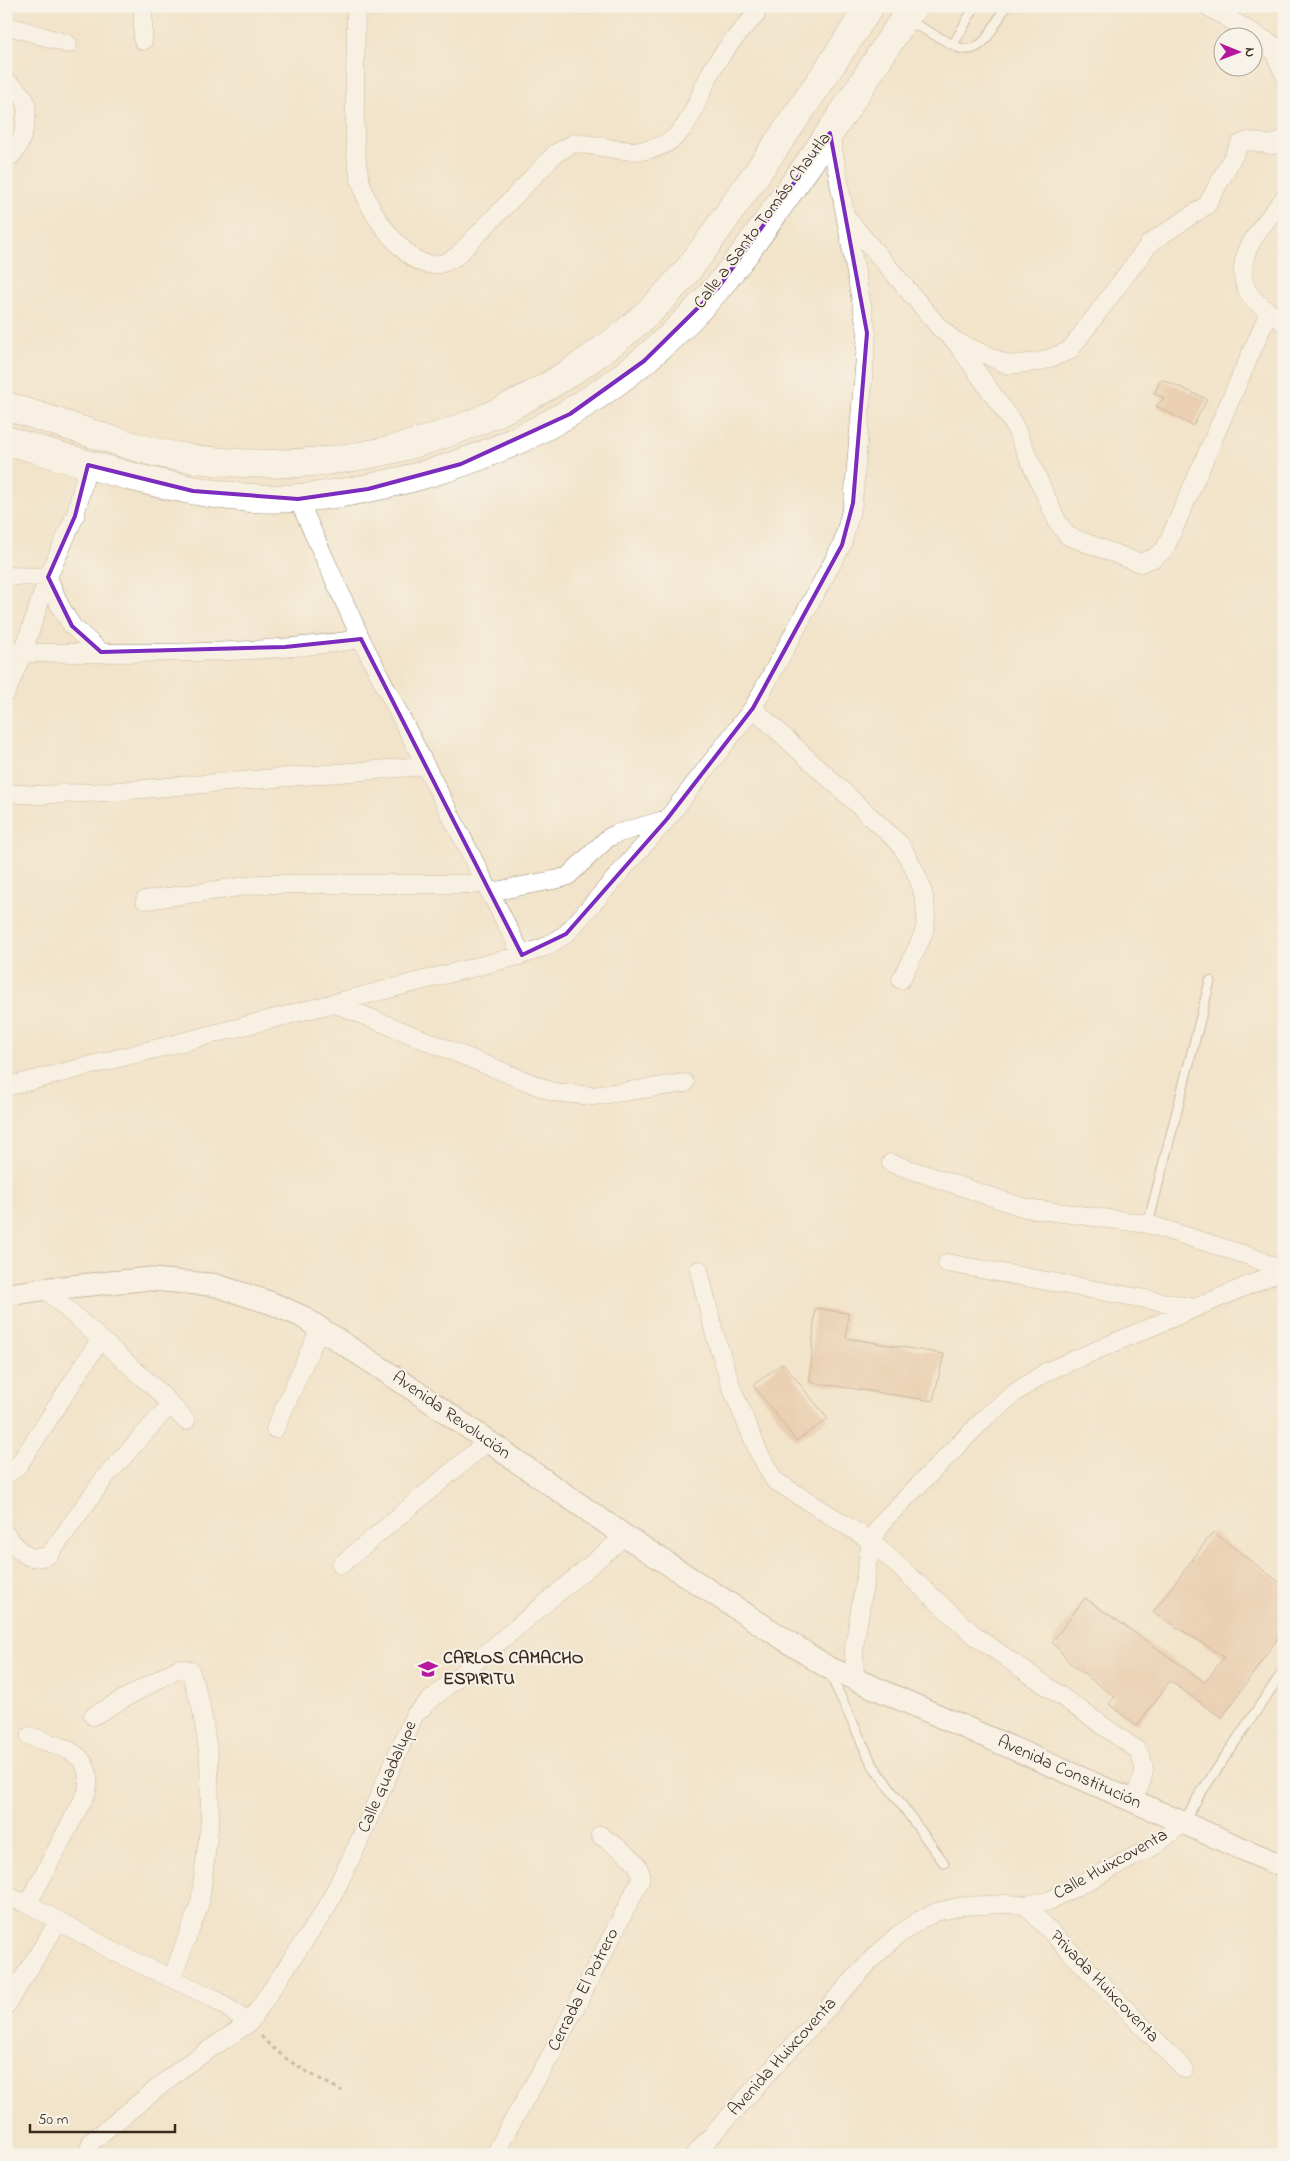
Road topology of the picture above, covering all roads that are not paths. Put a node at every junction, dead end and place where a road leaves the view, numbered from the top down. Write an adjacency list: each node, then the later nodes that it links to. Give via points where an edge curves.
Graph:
1 (143, 6): 10 (street)
2 (356, 6): 8 (street, via 354,152 359,178 366,198 391,236 414,260 435,266 457,256 474,241 556,153 566,147 574,143 647,150 672,140 683,131 694,113 713,69 736,35)
3 (870, 6): 24 (main road, Calle a Santo Tomás Chautla, via 800,112 674,287 614,342 548,386 502,411 434,439 384,451 328,461 262,463 178,457)
4 (975, 6): 12 (lane)
5 (1006, 6): 12 (lane, via 981,45 963,51)
6 (1207, 6): 13 (street)
7 (908, 12): 12 (lane); 16 (main road, Calle a Santo Tomás Chautla)
8 (756, 15)
9 (6, 26): 11 (street)
10 (143, 41)
11 (68, 44)
12 (953, 45)
13 (1277, 47): 14 (street)
14 (1284, 74)
15 (6, 81): 18 (street, via 19,91 28,106 18,148 10,158)
16 (830, 133): 20 (street); 27 (main road, Calle a Santo Tomás Chautla, via 718,288 678,330 611,387 535,434 461,464 368,489)
17 (1284, 139): 23 (street, via 1273,145 1248,141 1240,144 1207,205 1150,243 1069,351 1039,362 1008,365)
18 (6, 158)
19 (1284, 198): 21 (street, via 1246,250 1243,267 1247,292)
20 (846, 216): 23 (street, via 939,327); 34 (street, via 867,333 853,503 842,545)
21 (1269, 312): 22 (street); 23 (street, via 1165,550 1140,562 1068,536 1057,521 1013,423)
22 (1284, 323)
23 (955, 341)
24 (6, 406)
25 (6, 440): 26 (main road, Calle a Santo Tomás Chautla)
26 (88, 465): 27 (main road, Calle a Santo Tomás Chautla, via 193,490 232,496); 29 (street, via 75,516)
27 (298, 499): 30 (street)
28 (6, 576): 29 (street)
29 (48, 577): 31 (street); 32 (street, via 72,626)
30 (361, 639): 32 (street, via 285,648); 35 (street)
31 (15, 652): 32 (street); 33 (street)
32 (101, 652)
33 (6, 693)
34 (753, 708): 37 (street); 41 (street, via 899,843 914,865 927,906 925,928)
35 (424, 766): 36 (street, via 106,792); 38 (street)
36 (6, 793)
37 (667, 819): 38 (street, via 608,838 568,876); 40 (street, via 566,934 545,947)
38 (488, 888): 39 (street, via 261,884); 40 (street)
39 (145, 900)
40 (522, 955): 43 (street)
41 (901, 980)
42 (1210, 981): 47 (lane)
43 (333, 1003): 44 (street, via 553,1092 593,1096); 45 (street)
44 (685, 1083)
45 (6, 1087)
46 (891, 1163): 47 (street, via 1025,1208)
47 (1148, 1224): 50 (street)
48 (946, 1263): 53 (street)
49 (699, 1270): 63 (street, via 731,1386 764,1465 774,1480)
50 (1283, 1270): 53 (street)
51 (45, 1289): 52 (street, Avenida Revolución); 54 (street, Avenida Revolución, via 146,1278 196,1282 234,1290 271,1303); 55 (street)
52 (6, 1295)
53 (1195, 1308): 63 (street, via 1046,1372 1016,1392 987,1416 902,1501 885,1519)
54 (320, 1328): 58 (street); 59 (street, Avenida Revolución)
55 (100, 1340): 56 (street); 60 (street, via 18,1466)
56 (171, 1404): 57 (street); 61 (street, via 106,1476 49,1555 35,1559 27,1556)
57 (186, 1421)
58 (275, 1429)
59 (488, 1442): 62 (street, Avenida Revolución); 64 (street)
60 (6, 1475)
61 (6, 1535)
62 (625, 1536): 65 (street, Avenida Revolución); 82 (street, Calle Guadalupe, via 414,1716 327,1907)
63 (871, 1542): 67 (street, via 854,1648); 70 (street, via 974,1635 1136,1749 1146,1770)
64 (341, 1565)
65 (827, 1667): 67 (street, Avenida Revolución); 73 (lane, via 872,1764)
66 (1284, 1670): 71 (lane)
67 (855, 1678): 70 (street, Avenida Constitución)
68 (93, 1716): 80 (street, via 179,1668 190,1670 201,1706 209,1757 210,1820 200,1903)
69 (30, 1736): 76 (street, via 77,1754 84,1760 89,1779 87,1792)
70 (1133, 1801): 71 (street, Avenida Constitución)
71 (1184, 1822): 74 (street, Avenida Constitución); 77 (street, Calle Huixcoventa, via 1156,1845 1049,1900)
72 (600, 1835): 85 (street, Cerrada El Potrero, via 637,1863 641,1870 640,1881 554,2052)
73 (944, 1863)
74 (1284, 1867)
75 (6, 1896): 76 (street)
76 (28, 1904): 78 (street)
77 (1025, 1905): 79 (street, Calle Huixcoventa, via 986,1904 936,1912 898,1935); 83 (street, Privada Huixcoventa)
78 (58, 1922): 80 (street); 81 (street)
79 (873, 1958): 86 (street, Avenida Huixcoventa)
80 (172, 1978): 82 (street, via 215,1999)
81 (6, 2006)
82 (249, 2023): 84 (street, via 203,2052 166,2081 92,2142)
83 (1184, 2069)
84 (88, 2155)
85 (495, 2155)
86 (694, 2155)

